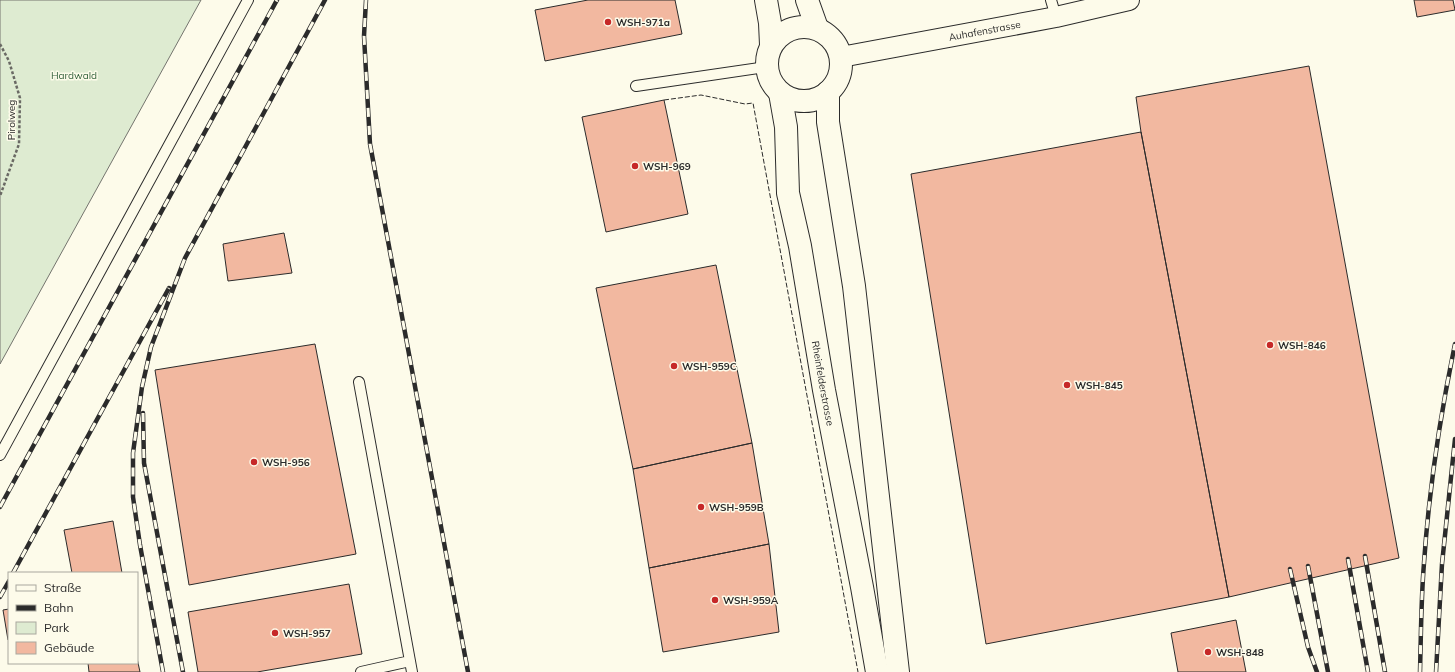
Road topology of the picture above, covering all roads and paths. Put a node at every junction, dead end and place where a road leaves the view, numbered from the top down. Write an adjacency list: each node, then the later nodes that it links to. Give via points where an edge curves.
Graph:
1 (248, 0): 16 (lane)
2 (766, 0): 8 (main road)
3 (807, 0): 6 (main road)
4 (1129, 0): 5 (street, Auhafenstrasse)
5 (1054, 8): 9 (street, Auhafenstrasse)
6 (817, 28): 8 (main road, via 791,28 783,32); 9 (main road, via 832,40)
7 (0, 44): 14 (path, Pirolweg, via 20,98 19,144)
8 (771, 45): 10 (main road)
9 (840, 57): 12 (main road, via 839,76)
10 (766, 67): 11 (lane); 13 (main road, via 773,86)
11 (636, 86)
12 (828, 92): 13 (main road, via 810,101 799,101); 21 (main road, via 828,122 854,286)
13 (780, 93): 20 (main road, Rheinfelderstrasse, via 786,127 788,193 800,246)
14 (0, 196)
15 (359, 382): 17 (lane)
16 (0, 455)
17 (410, 661): 18 (lane); 19 (lane)
18 (361, 672)
19 (412, 672)
20 (877, 672)
21 (898, 672)

